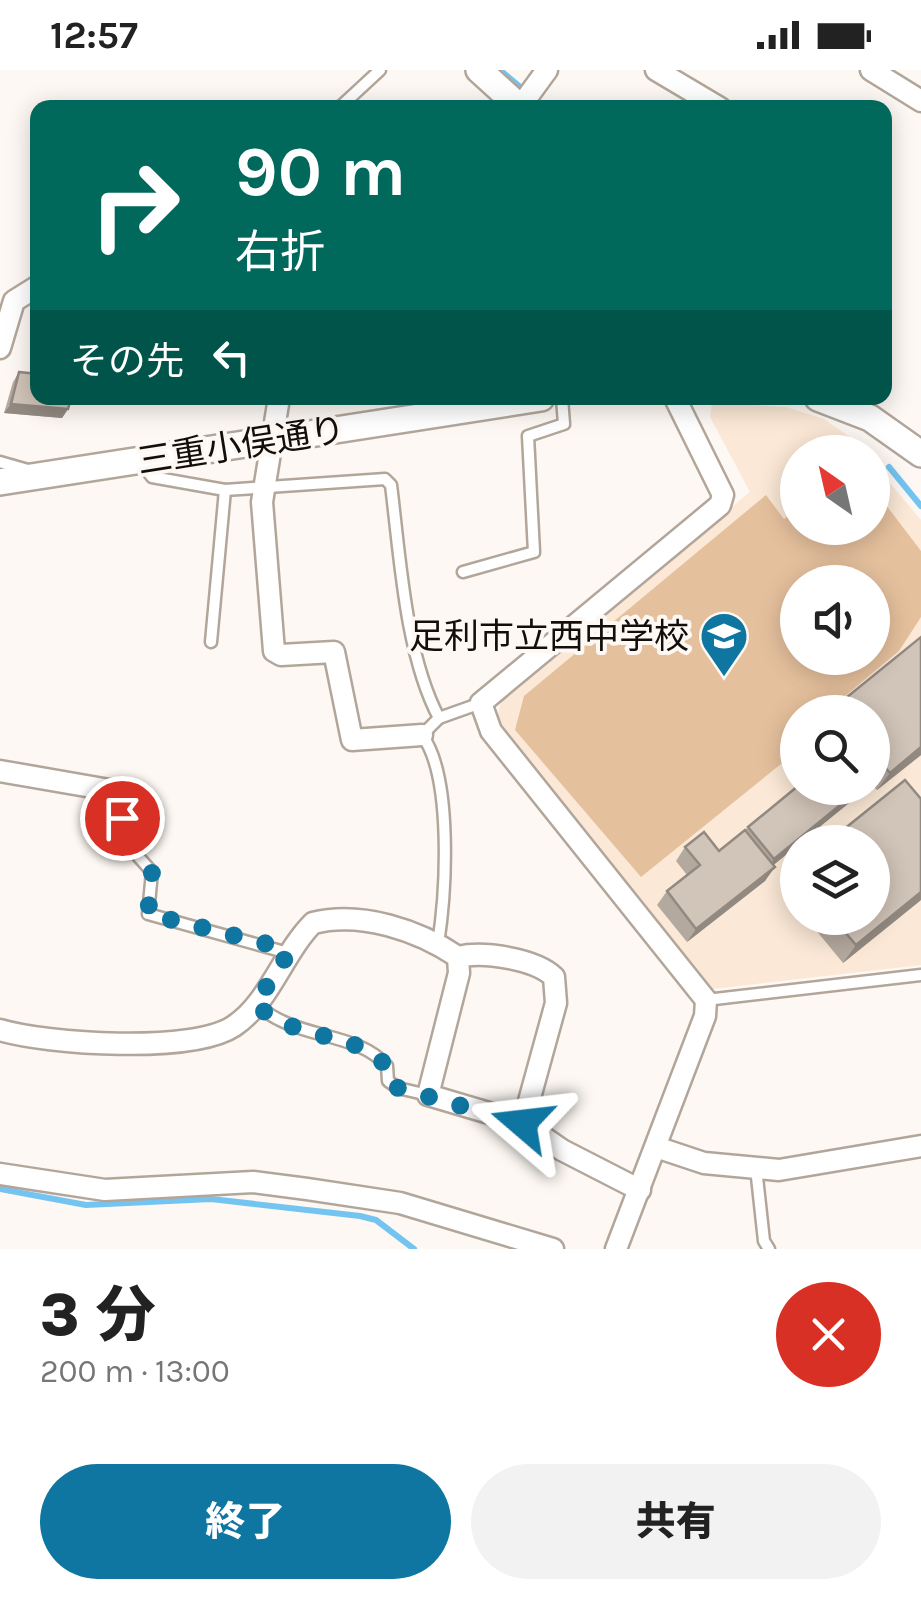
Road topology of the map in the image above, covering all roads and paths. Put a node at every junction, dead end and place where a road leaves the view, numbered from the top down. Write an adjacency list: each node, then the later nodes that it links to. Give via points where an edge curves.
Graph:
1 (380, 70): 6 (lane)
2 (478, 70): 7 (street)
3 (548, 70): 8 (street)
4 (656, 70): 9 (street)
5 (870, 70): 10 (street)
6 (348, 100)
7 (512, 100)
8 (525, 100)
9 (707, 100)
10 (921, 101)
11 (30, 291): 12 (street, via 14,301)
12 (0, 348)
13 (278, 405): 18 (street)
14 (498, 405): 18 (street, 三重小俣通り)
15 (563, 405): 26 (lane, via 564,424 528,436 534,552)
16 (679, 405): 28 (street, via 722,495 720,506)
17 (848, 405): 19 (street, via 874,411)
18 (272, 442): 20 (street, 三重小俣通り); 24 (street)
19 (921, 454)
20 (140, 461): 22 (street, 三重小俣通り); 25 (lane, via 152,478)
21 (0, 462): 22 (lane)
22 (45, 474): 23 (street, 三重小俣通り)
23 (0, 482)
24 (266, 484): 25 (lane); 29 (lane, via 385,479 390,485 408,608); 30 (street, via 274,651 334,652 352,740)
25 (225, 490): 27 (lane)
26 (463, 572)
27 (211, 642)
28 (481, 703): 29 (lane); 37 (street, via 491,731)
29 (439, 718): 30 (lane)
30 (422, 735): 33 (lane, via 442,803)
31 (0, 772): 32 (street)
32 (115, 791): 34 (lane, via 128,845 152,872 148,914)
33 (438, 944): 34 (street, via 404,928 331,919 313,924); 35 (street)
34 (288, 954): 38 (street)
35 (458, 957): 40 (street); 41 (street, via 543,967 554,977 556,1004)
36 (921, 975): 37 (lane)
37 (706, 1000): 43 (street)
38 (255, 1004): 39 (street, via 234,1026 175,1042 32,1039); 40 (lane, via 287,1028 369,1049 398,1088)
39 (0, 1030)
40 (428, 1095): 41 (street)
41 (522, 1123): 46 (street)
42 (921, 1146): 44 (street, via 779,1170)
43 (656, 1147): 44 (street, via 704,1163); 46 (street)
44 (756, 1168): 49 (lane)
45 (0, 1174): 47 (street, via 105,1190 253,1182 308,1188 400,1204)
46 (640, 1190): 48 (street)
47 (553, 1249)
48 (616, 1249)
49 (769, 1249)

